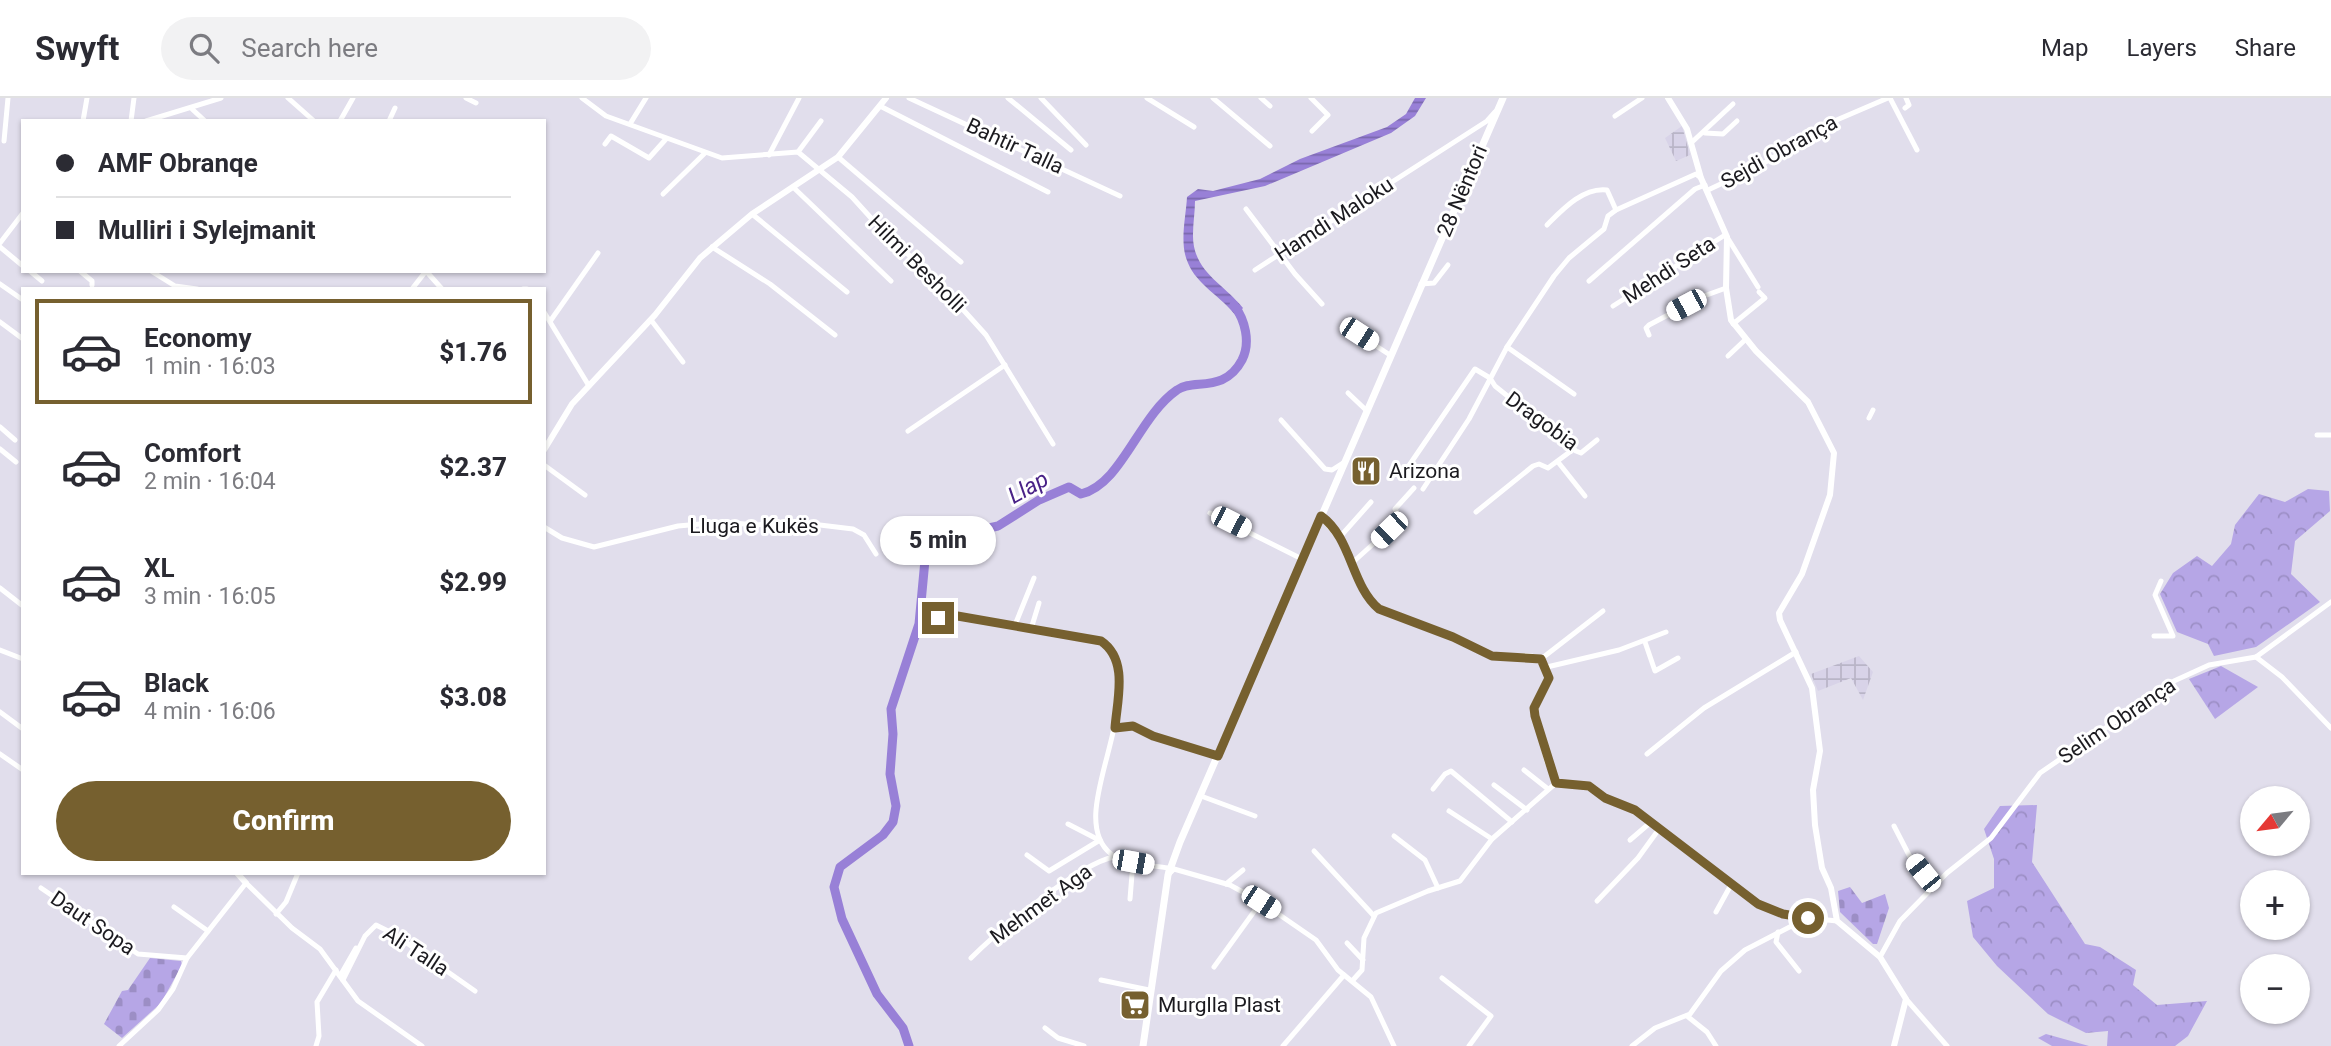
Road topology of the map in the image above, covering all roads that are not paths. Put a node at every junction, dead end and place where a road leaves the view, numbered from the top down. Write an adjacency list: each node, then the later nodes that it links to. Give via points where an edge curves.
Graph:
1 (8, 98): 48 (street)
2 (87, 98): 34 (street)
3 (134, 98): 35 (street)
4 (195, 98): 29 (street)
5 (221, 98): 29 (street)
6 (288, 98): 38 (street)
7 (352, 98): 39 (street)
8 (466, 98): 25 (street)
9 (582, 98): 43 (street, via 606,116)
10 (646, 98): 43 (street)
11 (799, 98): 57 (street)
12 (886, 98): 27 (street)
13 (908, 98): 67 (street, Bahtir Talla)
14 (1008, 98): 53 (street)
15 (1041, 98): 51 (street)
16 (1147, 98): 44 (street)
17 (1213, 98): 52 (street)
18 (1261, 98): 28 (street)
19 (1311, 98): 45 (street, via 1328,115)
20 (1503, 98): 32 (main road, 28 Nëntori)
21 (1642, 98): 33 (street)
22 (1889, 98): 54 (street, Sejdi Obrança); 64 (street, Sejdi Obrança, via 1825,125 1761,165)
23 (1906, 98): 31 (street, via 1909,106)
24 (1671, 100): 49 (street)
25 (476, 103)
26 (1734, 104): 46 (street)
27 (880, 106): 58 (street); 65 (street)
28 (1270, 106)
29 (194, 108): 36 (street); 37 (street)
30 (395, 108): 40 (street)
31 (1905, 108)
32 (1496, 111): 59 (street, Hamdi Maloku); 93 (main road, 28 Nëntori)
33 (1615, 116)
34 (83, 119)
35 (131, 119)
36 (153, 119)
37 (203, 119)
38 (312, 119)
39 (341, 119)
40 (389, 119)
41 (821, 121): 55 (street)
42 (1737, 121): 46 (street, via 1723,134)
43 (630, 124): 47 (street)
44 (1194, 127)
45 (1312, 131)
46 (1704, 133): 49 (street)
47 (666, 139): 50 (street, via 649,158 611,136); 56 (street)
48 (4, 141)
49 (1691, 143): 62 (street)
50 (605, 144)
51 (1086, 145)
52 (1270, 146)
53 (1071, 150)
54 (1917, 150)
55 (798, 152): 57 (street); 60 (street, Hilmi Besholli)
56 (705, 153): 57 (street, via 722,158); 66 (street)
57 (769, 155)
58 (838, 157): 60 (street); 80 (street)
59 (1414, 168): 61 (street, Hamdi Maloku); 79 (street, Hamdi Maloku)
60 (820, 170): 63 (street); 117 (street, Hilmi Besholli, via 930,273 986,335)
61 (1422, 174)
62 (1701, 178): 64 (street); 69 (street, via 1696,174)
63 (793, 187): 70 (street); 90 (street)
64 (1707, 187): 75 (street); 91 (street, Sejdi Obrança, via 1695,189)
65 (1048, 192)
66 (663, 194)
67 (1121, 196)
68 (1246, 209): 79 (street)
69 (1616, 211): 74 (street, via 1607,190 1598,188 1569,203); 113 (street, via 1608,216 1604,229 1558,270)
70 (752, 214): 77 (street); 99 (street)
71 (21, 216): 72 (street)
72 (16, 222): 73 (street); 76 (street)
73 (21, 226)
74 (1547, 226)
75 (1726, 236): 98 (street); 102 (street, Mehdi Seta); 107 (street, via 1765,298)
76 (0, 245): 81 (street)
77 (712, 247): 105 (street); 109 (street, via 771,284)
78 (598, 253): 104 (street)
79 (1280, 255): 83 (street, Hamdi Maloku); 101 (street)
80 (961, 262)
81 (21, 264)
82 (1448, 265): 93 (street, 28 Nëntori, via 1433,283)
83 (1255, 270)
84 (32, 273): 89 (street)
85 (82, 273): 94 (street)
86 (154, 273): 95 (street)
87 (424, 273): 96 (street)
88 (428, 273): 97 (street)
89 (42, 281)
90 (891, 281)
91 (1589, 281)
92 (0, 284): 100 (street)
93 (1421, 284): 114 (main road, 28 Nëntori)
94 (92, 285)
95 (182, 287)
96 (414, 287)
97 (440, 287)
98 (1726, 288): 107 (street); 110 (street, via 1649,325)
99 (847, 292)
100 (21, 299)
101 (1322, 303)
102 (1613, 306)
103 (546, 314): 104 (street)
104 (551, 320): 119 (street)
105 (651, 320): 116 (street); 119 (street)
106 (0, 322): 111 (street)
107 (1733, 324): 112 (street)
108 (1350, 329): 114 (street)
109 (835, 335)
110 (1649, 335)
111 (21, 338)
112 (1745, 339): 115 (street); 168 (street, via 1808,402 1835,453 1829,499 1802,574 1779,613 1782,631)
113 (1507, 347): 118 (street); 121 (street)
114 (1390, 355): 123 (main road, 28 Nëntori)
115 (1727, 356)
116 (683, 362)
117 (1005, 365): 127 (street); 133 (street, Hilmi Besholli)
118 (1490, 378): 134 (street, Dragobia); 140 (street, via 1475,369); 142 (street)
119 (589, 386): 132 (street)
120 (1348, 393): 123 (street)
121 (1574, 394)
122 (1873, 410): 124 (street)
123 (1367, 411): 138 (main road, 28 Nëntori)
124 (1869, 418)
125 (1282, 420): 138 (street, via 1325,469)
126 (0, 427): 130 (street)
127 (908, 431)
128 (2317, 435): 129 (street)
129 (2331, 435)
130 (15, 440)
131 (1597, 440): 134 (street, Dragobia, via 1581,453)
132 (546, 444)
133 (1054, 444)
134 (1570, 447): 137 (street)
135 (0, 449): 136 (street)
136 (16, 462)
137 (1558, 462): 144 (street); 146 (street, via 1548,468 1534,466)
138 (1343, 463): 148 (main road, 28 Nëntori)
139 (546, 466): 143 (street)
140 (1408, 467)
141 (1415, 488): 153 (street, via 1395,509 1401,519)
142 (1423, 489)
143 (585, 495)
144 (1586, 496)
145 (1371, 502): 150 (street)
146 (1476, 512)
147 (1210, 513): 152 (street)
148 (1321, 516): 150 (street); 152 (main road, 28 Nëntori)
149 (546, 528): 151 (street, Lluga e Kukës, via 594,547 678,526 795,522 853,529 864,535)
150 (1339, 538): 153 (street)
151 (876, 554)
152 (1302, 559): 180 (main road, 28 Nëntori)
153 (1352, 563): 172 (street, via 1370,600 1385,613 1492,656)
154 (1034, 579): 161 (street)
155 (2161, 580): 165 (street, via 2155,595 2173,636)
156 (0, 588): 159 (street)
157 (2331, 602): 169 (street, Selim Obrança)
158 (1038, 603): 163 (street)
159 (21, 604)
160 (1603, 611): 172 (street)
161 (1015, 625): 162 (street, via 946,614); 163 (street)
162 (934, 627)
163 (1031, 629): 176 (street, via 1107,645 1121,680)
164 (1666, 632): 166 (street)
165 (2154, 636)
166 (1646, 642): 171 (street, via 1655,671); 173 (street)
167 (0, 650): 170 (street)
168 (1796, 652): 179 (street, via 1704,708); 222 (street, via 1812,688 1819,751 1813,790 1815,825)
169 (2256, 657): 177 (street); 211 (street, Selim Obrança, via 2208,665 2174,681 2054,762 2027,787 1991,838)
170 (21, 658)
171 (1678, 658)
172 (1541, 659): 173 (street)
173 (1547, 667): 183 (street, via 1549,678 1534,708)
174 (0, 712): 175 (street)
175 (21, 728)
176 (1115, 728): 180 (street, via 1133,726); 198 (street, via 1095,808)
177 (2331, 728)
178 (0, 754): 181 (street)
179 (1647, 754)
180 (1218, 756): 187 (main road, 28 Nëntori)
181 (21, 770)
182 (1524, 770): 186 (street)
183 (1556, 783): 186 (street); 192 (street, via 1592,788)
184 (1494, 785): 188 (street)
185 (1433, 789): 191 (street, via 1451,771)
186 (1548, 789): 188 (street)
187 (1201, 796): 190 (street); 207 (main road, 28 Nëntori)
188 (1527, 810): 191 (street)
189 (1449, 811): 197 (street)
190 (1255, 816)
191 (1512, 822): 197 (street)
192 (1651, 822): 195 (street); 199 (street)
193 (1068, 824): 198 (street)
194 (1894, 826): 211 (street, via 1910,857)
195 (1659, 830): 209 (street); 215 (street)
196 (1394, 836): 213 (street, via 1425,860)
197 (1494, 837): 213 (street, via 1460,881)
198 (1100, 840): 201 (street, via 1049,871); 202 (street)
199 (1630, 840)
200 (1314, 852): 220 (street)
201 (1027, 855)
202 (1115, 857): 203 (street); 229 (street, Mehmet Aga, via 1096,863 1009,922)
203 (1133, 862): 207 (street, via 1168,868); 214 (street)
204 (1243, 870): 210 (street)
205 (239, 875): 208 (street)
206 (297, 875): 219 (street)
207 (1168, 875): 210 (street, via 1174,869); 240 (main road, 28 Nëntori)
208 (246, 883): 219 (street); 224 (street)
209 (1732, 883): 218 (street); 221 (street, via 1772,910)
210 (1226, 884): 216 (street)
211 (1935, 885): 227 (street, Selim Obrança, via 1895,928)
212 (41, 888): 228 (street, Daut Sopa, via 138,954)
213 (1438, 888): 220 (street)
214 (1130, 899)
215 (1597, 901)
216 (1261, 902): 231 (street); 234 (street, via 1316,940)
217 (174, 907): 224 (street)
218 (1716, 912)
219 (276, 914): 232 (street, via 320,950)
220 (1374, 916): 230 (street, via 1362,946)
221 (1808, 918): 222 (street); 225 (street)
222 (1837, 921): 227 (street)
223 (369, 923): 235 (street)
224 (208, 931): 228 (street)
225 (1778, 932): 233 (street, via 1776,942); 242 (street, via 1726,965)
226 (1347, 943): 230 (street)
227 (1880, 957): 241 (street)
228 (187, 958): 244 (street, via 159,1010)
229 (971, 958)
230 (1363, 960): 238 (street, via 1362,970)
231 (1214, 967)
232 (336, 970): 235 (street); 245 (street, via 317,1002)
233 (1799, 971)
234 (1344, 975): 238 (street); 249 (street)
235 (341, 978): 239 (street, Ali Talla, via 376,925); 246 (street, via 358,1001)
236 (1442, 978): 251 (street, via 1491,1016)
237 (1101, 980): 240 (street, via 1149,990)
238 (1353, 980): 250 (street, via 1371,997)
239 (475, 991)
240 (1151, 998): 248 (main road, 28 Nëntori)
241 (1906, 999): 254 (street); 255 (street)
242 (1687, 1016): 252 (street, via 1655,1028); 253 (street)
243 (1045, 1028): 247 (street, via 1058,1038)
244 (118, 1046)
245 (316, 1046)
246 (422, 1046)
247 (1084, 1046)
248 (1143, 1046)
249 (1283, 1046)
250 (1394, 1046)
251 (1469, 1046)
252 (1632, 1046)
253 (1716, 1046)
254 (1894, 1046)
255 (1947, 1046)

